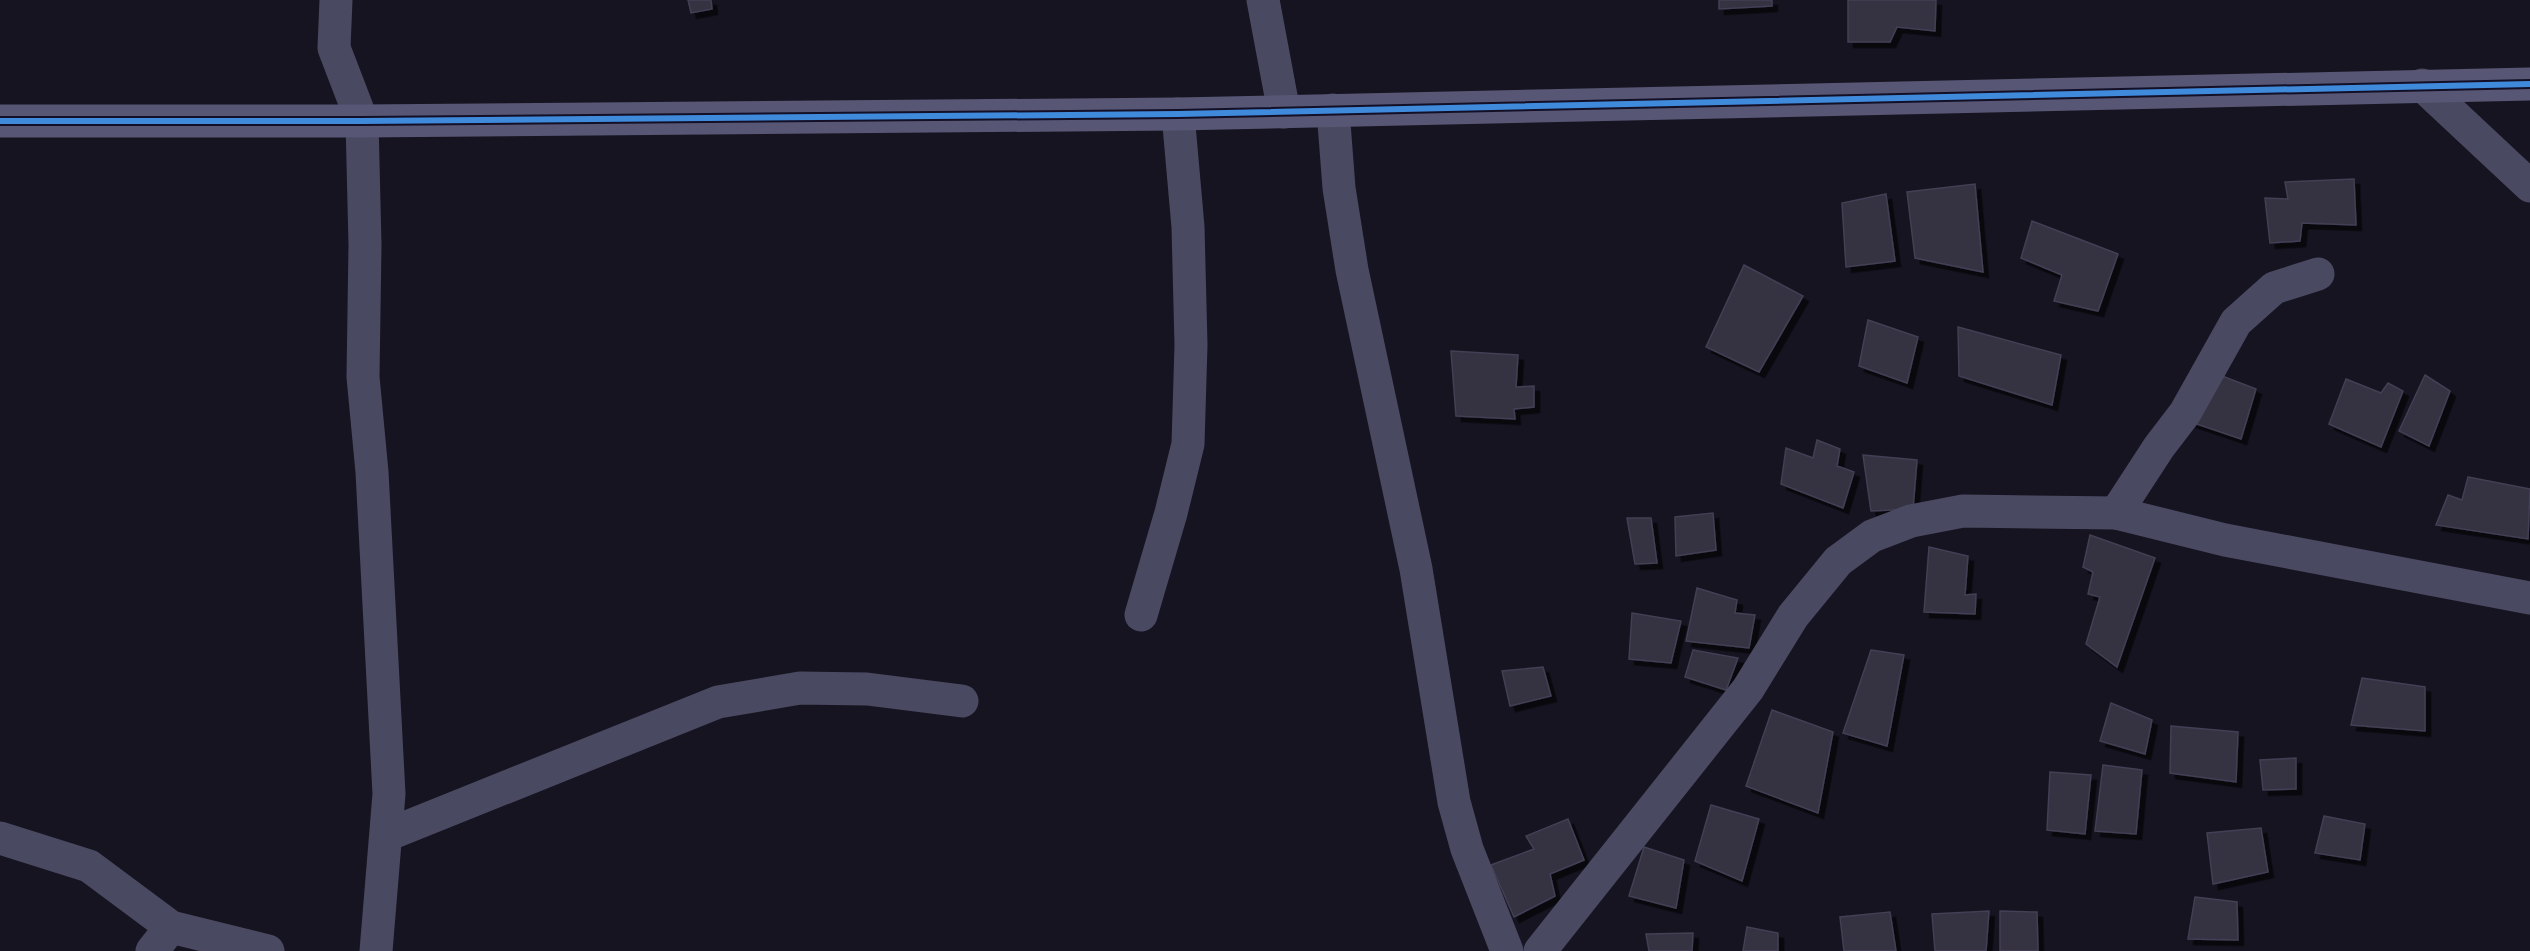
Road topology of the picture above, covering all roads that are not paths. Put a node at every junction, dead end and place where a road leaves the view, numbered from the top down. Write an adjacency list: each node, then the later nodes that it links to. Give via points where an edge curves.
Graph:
1 (336, 0): 9 (street, via 334,48)
2 (1263, 0): 6 (street)
3 (2530, 84): 4 (street)
4 (2422, 85): 5 (street); 10 (street)
5 (1333, 110): 6 (street); 21 (street, via 1339,188 1352,270 1416,569 1454,802 1467,849)
6 (1284, 112): 7 (street)
7 (1178, 114): 9 (street); 14 (street, via 1191,321 1188,444)
8 (0, 121): 9 (street)
9 (363, 121): 16 (street, via 363,377 372,472 389,794)
10 (2530, 186)
11 (2318, 274): 12 (street, via 2274,288 2236,322 2185,413)
12 (2116, 513): 13 (street, via 2225,540); 22 (street, via 1963,511 1911,521 1872,536 1838,561 1793,616 1748,689)
13 (2530, 598)
14 (1141, 615)
15 (962, 701): 16 (street, via 867,689 800,688 718,702)
16 (387, 835): 20 (street)
17 (0, 838): 18 (street, via 89,866)
18 (162, 939): 19 (street)
19 (268, 951)
20 (376, 951)
21 (1507, 951)
22 (1540, 951)

